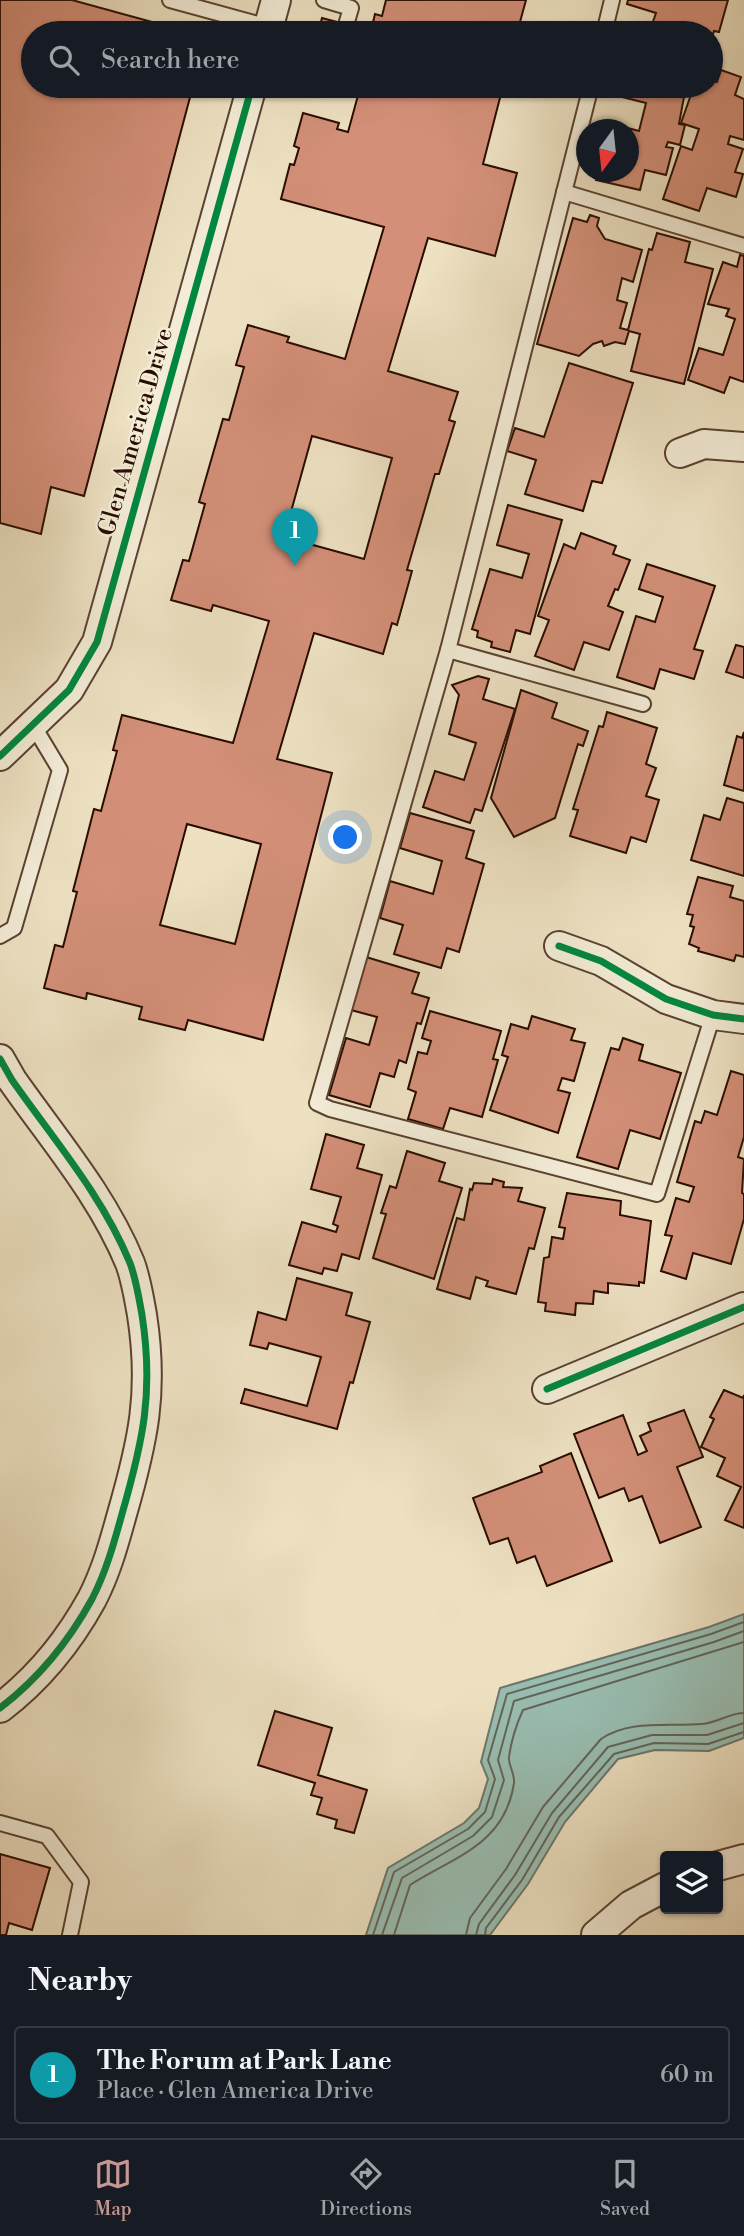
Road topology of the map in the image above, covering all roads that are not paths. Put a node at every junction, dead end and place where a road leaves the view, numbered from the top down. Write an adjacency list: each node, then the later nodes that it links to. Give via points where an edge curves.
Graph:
1 (170, 0): 4 (lane)
2 (324, 0): 5 (lane, via 351,8)
3 (612, 0): 6 (lane)
4 (271, 20)
5 (347, 21)
6 (607, 21)
7 (249, 98): 15 (street, Glen America Drive, via 97,642 69,690)
8 (588, 98): 9 (lane)
9 (564, 192): 10 (lane); 13 (lane)
10 (744, 246)
11 (744, 447): 12 (street, via 704,444)
12 (680, 453)
13 (447, 650): 14 (lane); 19 (lane, via 317,1103 657,1194)
14 (643, 704)
15 (33, 725): 16 (street, Glen America Drive); 17 (lane, via 60,769 14,928)
16 (0, 756)
17 (0, 936)
18 (558, 946): 19 (street, via 601,961 666,999)
19 (713, 1015): 20 (street)
20 (744, 1019)
21 (0, 1059): 24 (street, via 114,1227 131,1266 140,1304 149,1380 133,1475 109,1559 92,1598 45,1667)
22 (744, 1307): 23 (street)
23 (547, 1389)
24 (0, 1709)
25 (0, 1823): 29 (lane, via 47,1836 81,1882)
26 (744, 1860): 27 (street)
27 (723, 1865)
28 (660, 1890): 30 (street, via 631,1905)
29 (70, 1935)
30 (597, 1935)

